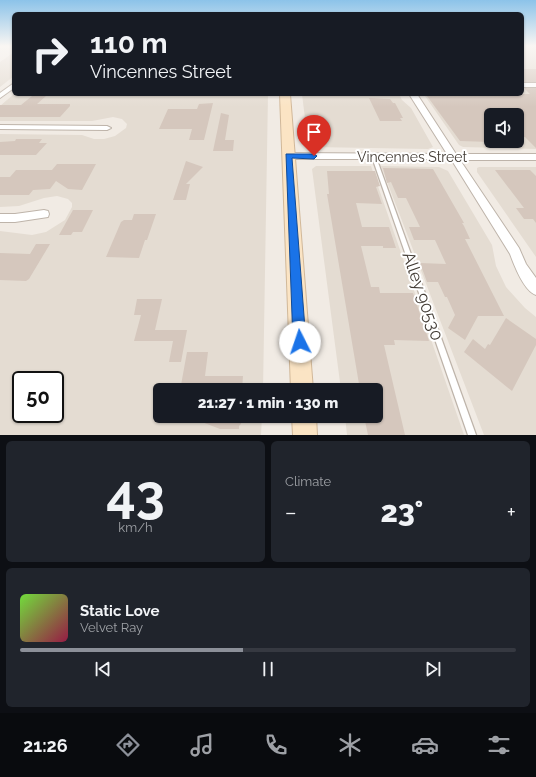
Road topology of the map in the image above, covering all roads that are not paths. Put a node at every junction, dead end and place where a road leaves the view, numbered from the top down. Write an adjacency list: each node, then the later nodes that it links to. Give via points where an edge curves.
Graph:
1 (524, 85): 2 (street)
2 (536, 85)
3 (12, 87): 4 (street)
4 (0, 96)
5 (285, 96): 9 (main road)
6 (414, 96): 11 (street)
7 (0, 127): 8 (street)
8 (107, 128)
9 (288, 156): 10 (street, Vincennes Street); 16 (main road)
10 (374, 157): 11 (street, Vincennes Street); 19 (lane, Alley 90530)
11 (454, 157): 12 (street, Vincennes Street); 15 (street)
12 (536, 157)
13 (44, 214): 14 (street)
14 (0, 218)
15 (536, 289)
16 (302, 383)
17 (304, 423): 18 (main road)
18 (305, 435)
19 (472, 435)

